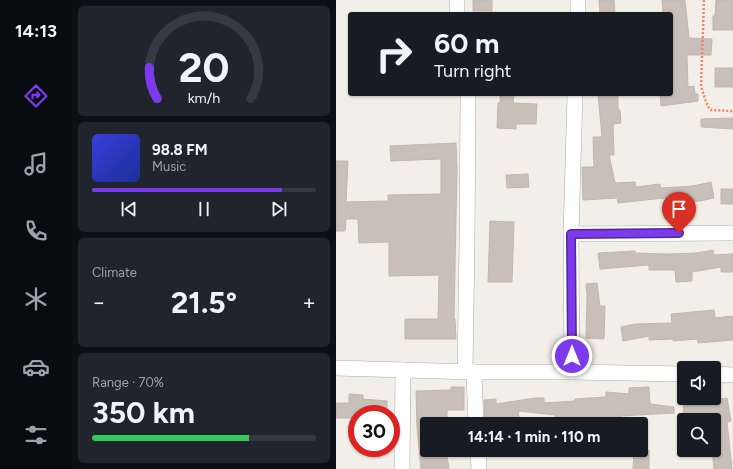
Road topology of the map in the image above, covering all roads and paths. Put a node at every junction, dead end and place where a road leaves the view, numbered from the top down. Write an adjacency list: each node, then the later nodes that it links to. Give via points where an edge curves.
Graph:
1 (457, 0): 4 (street)
2 (578, 0): 5 (street)
3 (704, 0): 8 (path, via 701,86 710,110)
4 (457, 12)
5 (578, 12)
6 (468, 96): 13 (street)
7 (575, 96): 10 (street)
8 (733, 111)
9 (733, 233): 10 (street)
10 (571, 234): 14 (street)
11 (336, 368): 12 (street)
12 (403, 370): 13 (street); 20 (street)
13 (469, 371): 14 (street); 18 (street)
14 (572, 372): 15 (street)
15 (677, 374)
16 (721, 374): 17 (street)
17 (733, 375)
18 (475, 417)
19 (478, 457): 21 (street)
20 (402, 469)
21 (479, 469)

